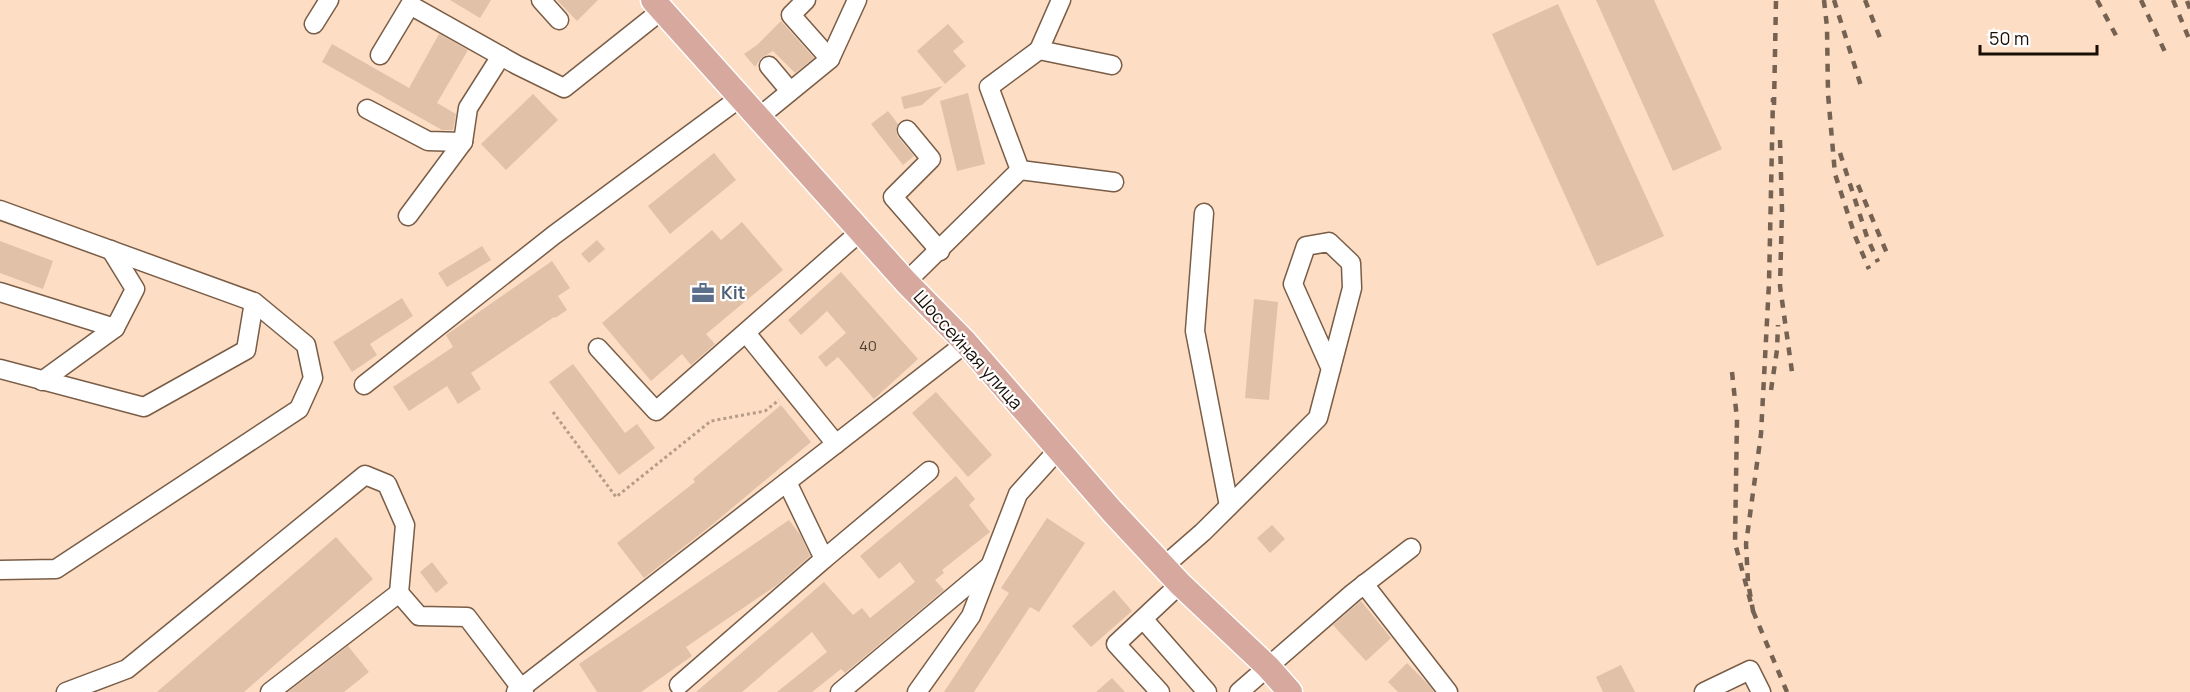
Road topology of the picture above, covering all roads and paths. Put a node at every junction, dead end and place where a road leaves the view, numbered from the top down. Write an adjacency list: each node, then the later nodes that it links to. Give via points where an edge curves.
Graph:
1 (329, 0): 8 (lane)
2 (541, 0): 7 (lane)
3 (806, 0): 12 (lane, via 791,15)
4 (857, 0): 12 (lane)
5 (1061, 0): 9 (lane)
6 (658, 5): 11 (lane, via 564,88); 16 (main road, Шоссейная улица)
7 (559, 20)
8 (314, 24)
9 (1039, 50): 13 (lane); 21 (lane, via 989,87)
10 (380, 55): 11 (lane, via 410,5)
11 (501, 56): 20 (lane, via 468,108)
12 (830, 59): 15 (lane)
13 (1112, 65)
14 (769, 66): 15 (lane)
15 (790, 91): 18 (lane)
16 (741, 97): 18 (main road, Шоссейная улица); 39 (lane, via 554,235)
17 (367, 109): 20 (lane, via 428,141)
18 (759, 117): 26 (main road, Шоссейная улица)
19 (907, 130): 28 (lane, via 931,159 893,197)
20 (463, 142): 25 (lane)
21 (1020, 170): 22 (lane); 28 (lane)
22 (1114, 182)
23 (0, 210): 27 (lane)
24 (1204, 213): 46 (lane, via 1195,331)
25 (408, 216)
26 (861, 231): 29 (main road, Шоссейная улица); 33 (lane)
27 (111, 250): 31 (lane); 32 (lane, via 135,289)
28 (940, 251): 29 (lane)
29 (906, 282): 34 (main road, Шоссейная улица)
30 (0, 292): 32 (lane)
31 (254, 302): 38 (lane, via 246,350 144,407); 51 (lane, via 306,345 313,378 299,409 56,569)
32 (115, 328): 38 (lane)
33 (746, 333): 35 (lane, via 656,411); 40 (lane)
34 (966, 344): 42 (lane); 43 (main road, Шоссейная улица)
35 (598, 348)
36 (0, 369): 38 (lane)
37 (1331, 369): 37 (lane, via 1352,288 1351,263 1329,242 1306,246 1293,284); 46 (lane, via 1318,418)
38 (42, 381)
39 (364, 385)
40 (791, 389): 41 (path, via 765,411 711,421 616,497); 42 (lane)
41 (553, 412)
42 (836, 444): 45 (lane)
43 (1058, 451): 49 (lane, via 1018,494); 50 (main road, Шоссейная улица)
44 (929, 471): 48 (lane)
45 (786, 482): 48 (lane); 58 (lane)
46 (1229, 506): 50 (lane)
47 (1411, 548): 53 (lane)
48 (824, 559): 57 (lane)
49 (991, 565): 61 (lane); 62 (lane, via 971,616)
50 (1164, 566): 52 (main road, Шоссейная улица)
51 (0, 570)
52 (1180, 584): 55 (lane); 56 (main road, Шоссейная улица)
53 (1364, 584): 56 (lane); 67 (lane)
54 (399, 593): 58 (lane, via 419,616 467,616); 59 (lane, via 405,525 387,484 365,475 127,669); 60 (lane)
55 (1144, 620): 63 (lane, via 1116,644); 64 (lane)
56 (1268, 667): 65 (lane); 66 (main road, Шоссейная улица)
57 (679, 685)
58 (521, 690)
59 (66, 692)
60 (270, 692)
61 (840, 692)
62 (917, 692)
63 (1160, 692)
64 (1207, 692)
65 (1239, 692)
66 (1290, 692)
67 (1448, 692)
68 (1704, 692): 69 (lane, via 1750,670)
69 (1761, 692)

